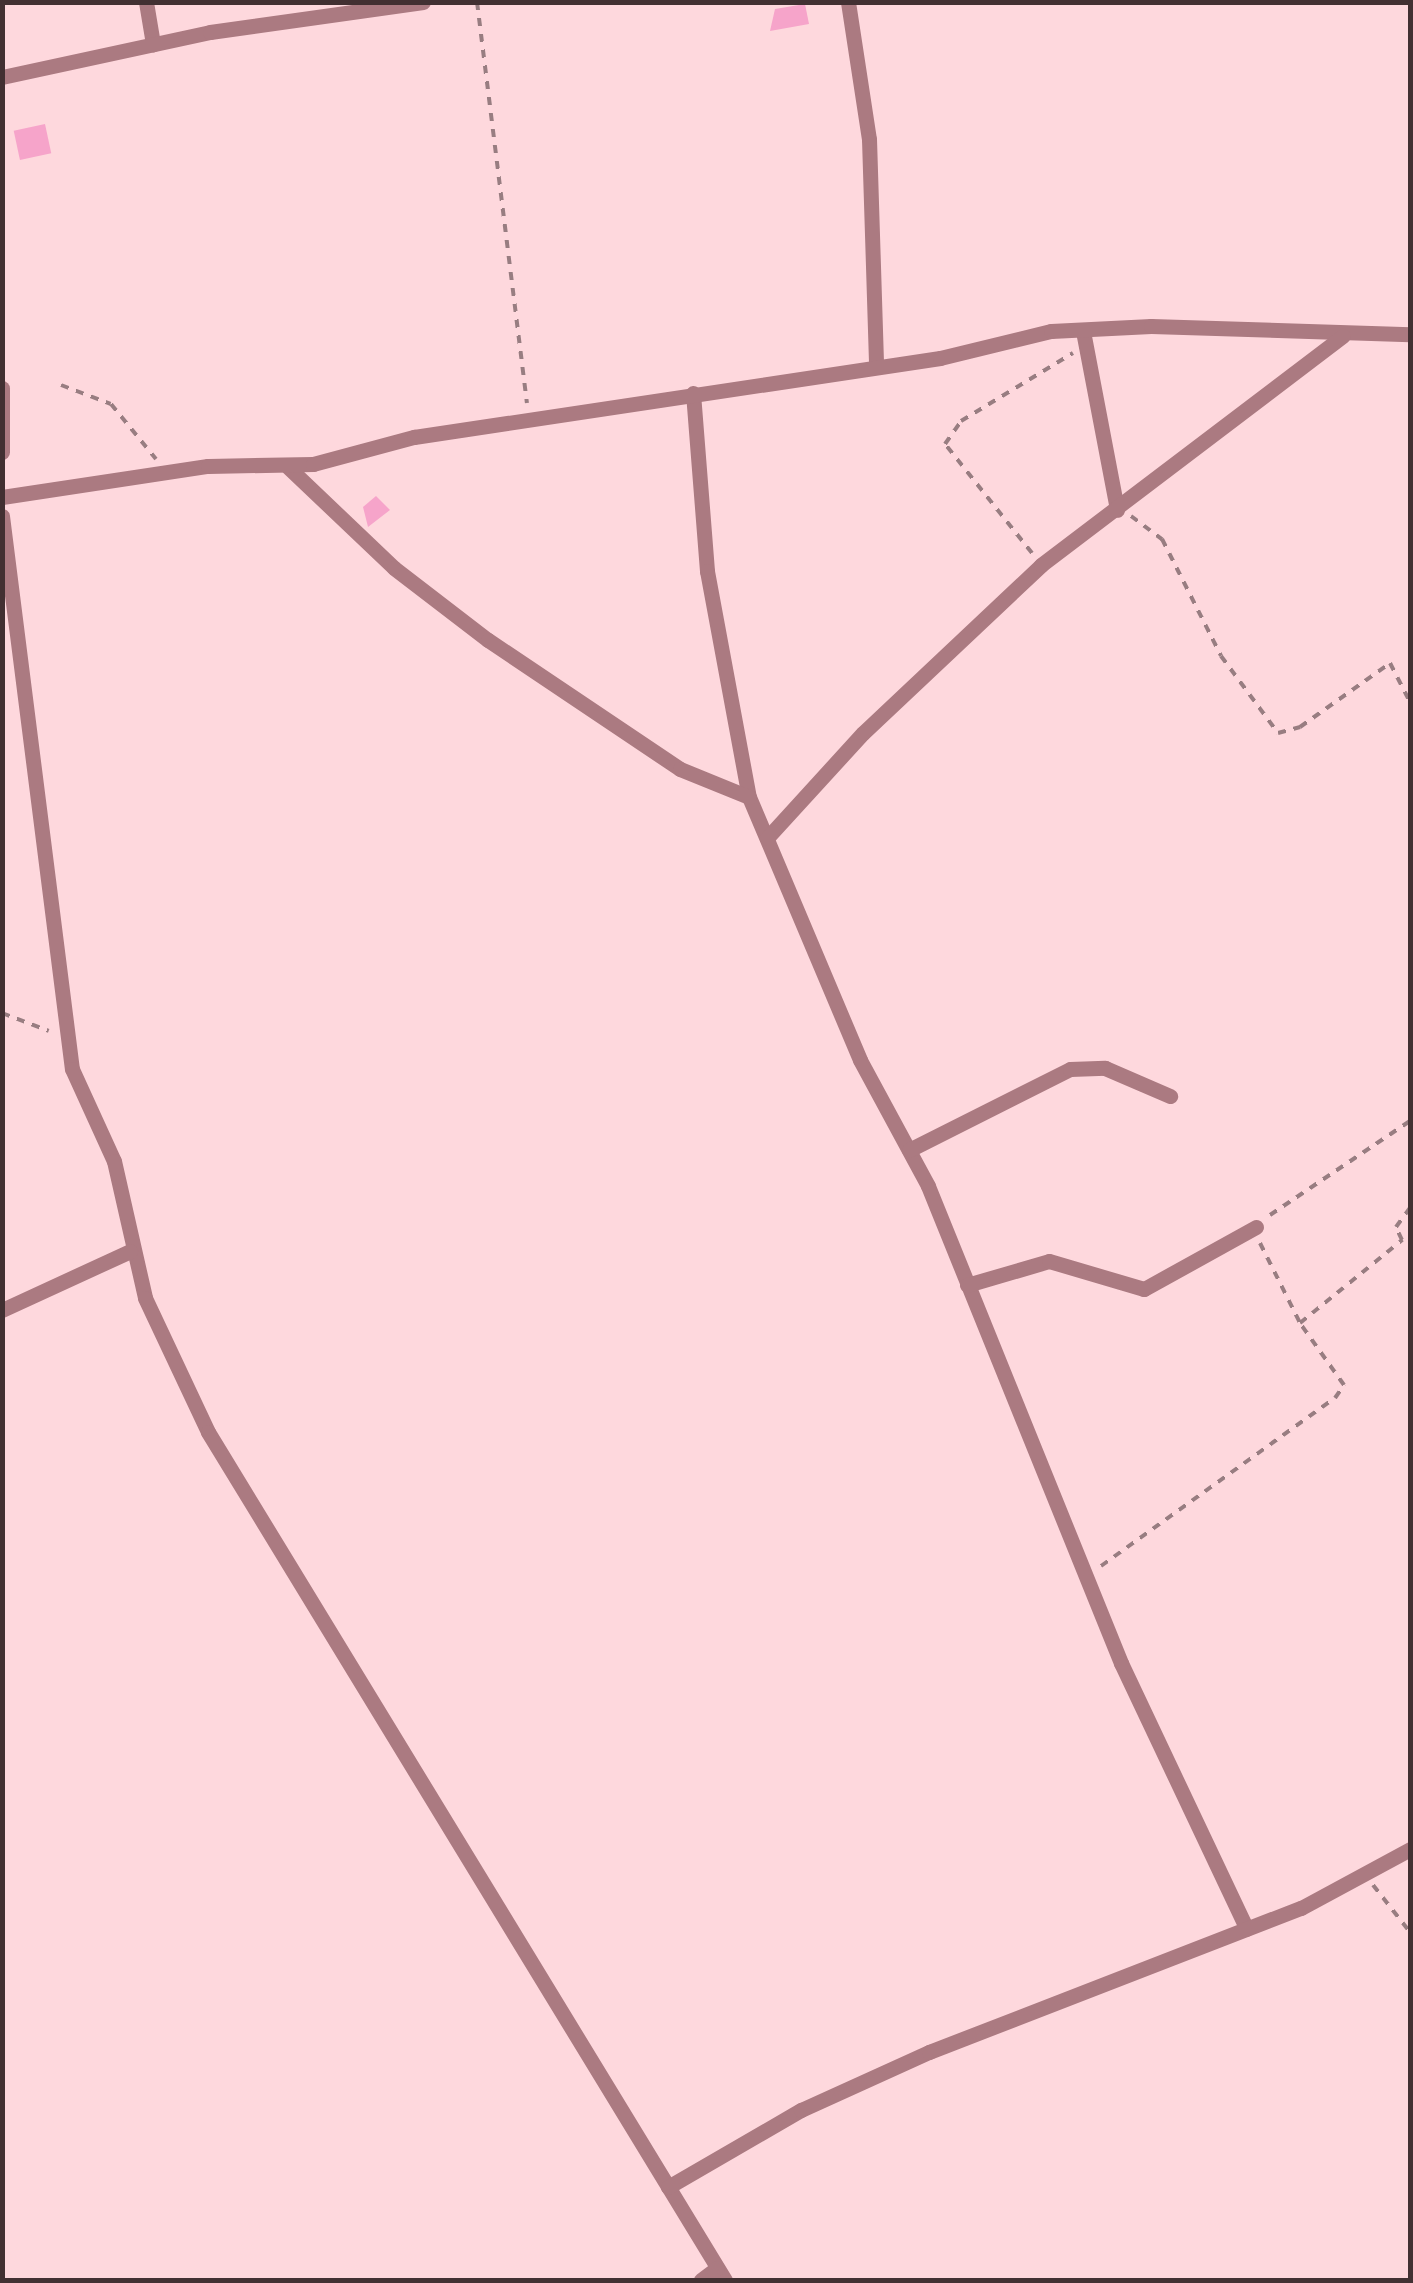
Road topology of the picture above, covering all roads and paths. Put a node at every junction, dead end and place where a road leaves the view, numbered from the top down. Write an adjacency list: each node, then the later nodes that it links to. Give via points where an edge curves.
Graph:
1 (146, 2): 6 (street)
2 (422, 2): 5 (street)
3 (477, 2): 15 (path)
4 (848, 2): 11 (street, via 869,139)
5 (305, 9): 6 (street)
6 (153, 44): 7 (street)
7 (2, 77)
8 (1410, 334): 9 (street)
9 (1343, 336): 10 (street, via 1150,326); 20 (street)
10 (1084, 338): 11 (street); 20 (street); 22 (path, via 961,422 945,444)
11 (876, 363): 14 (street)
12 (62, 385): 18 (path, via 112,404)
13 (2, 388): 16 (street)
14 (693, 393): 15 (street); 24 (street, via 707,571)
15 (530, 422): 17 (street, via 414,437)
16 (2, 452)
17 (288, 467): 18 (street); 24 (street, via 394,568 488,640 680,769)
18 (167, 470): 19 (street)
19 (2, 497)
20 (1117, 510): 22 (street); 23 (path, via 1162,539 1221,656 1278,733 1300,727 1390,663)
21 (2, 516): 27 (street)
22 (1041, 565): 25 (street, via 863,733)
23 (1410, 702)
24 (749, 797): 25 (street)
25 (767, 838): 30 (street, via 860,1060)
26 (2, 1014): 27 (path)
27 (69, 1044): 33 (street, via 80,1094 114,1160)
28 (1170, 1096): 30 (street, via 1105,1068 1070,1069)
29 (1410, 1121): 32 (path)
30 (909, 1150): 34 (street)
31 (1410, 1208): 36 (path, via 1396,1227 1402,1240)
32 (1256, 1227): 34 (street, via 1144,1289 1048,1261); 36 (path)
33 (130, 1251): 35 (street); 42 (street, via 208,1432)
34 (967, 1285): 37 (street)
35 (2, 1310)
36 (1300, 1323): 37 (path, via 1344,1386 1335,1398)
37 (1084, 1576): 40 (street)
38 (1410, 1849): 39 (street)
39 (1366, 1877): 40 (street); 41 (path)
40 (1247, 1928): 42 (street, via 928,2052 802,2110)
41 (1410, 1932)
42 (668, 2187): 43 (street)
43 (721, 2274): 44 (street)
44 (701, 2280)

